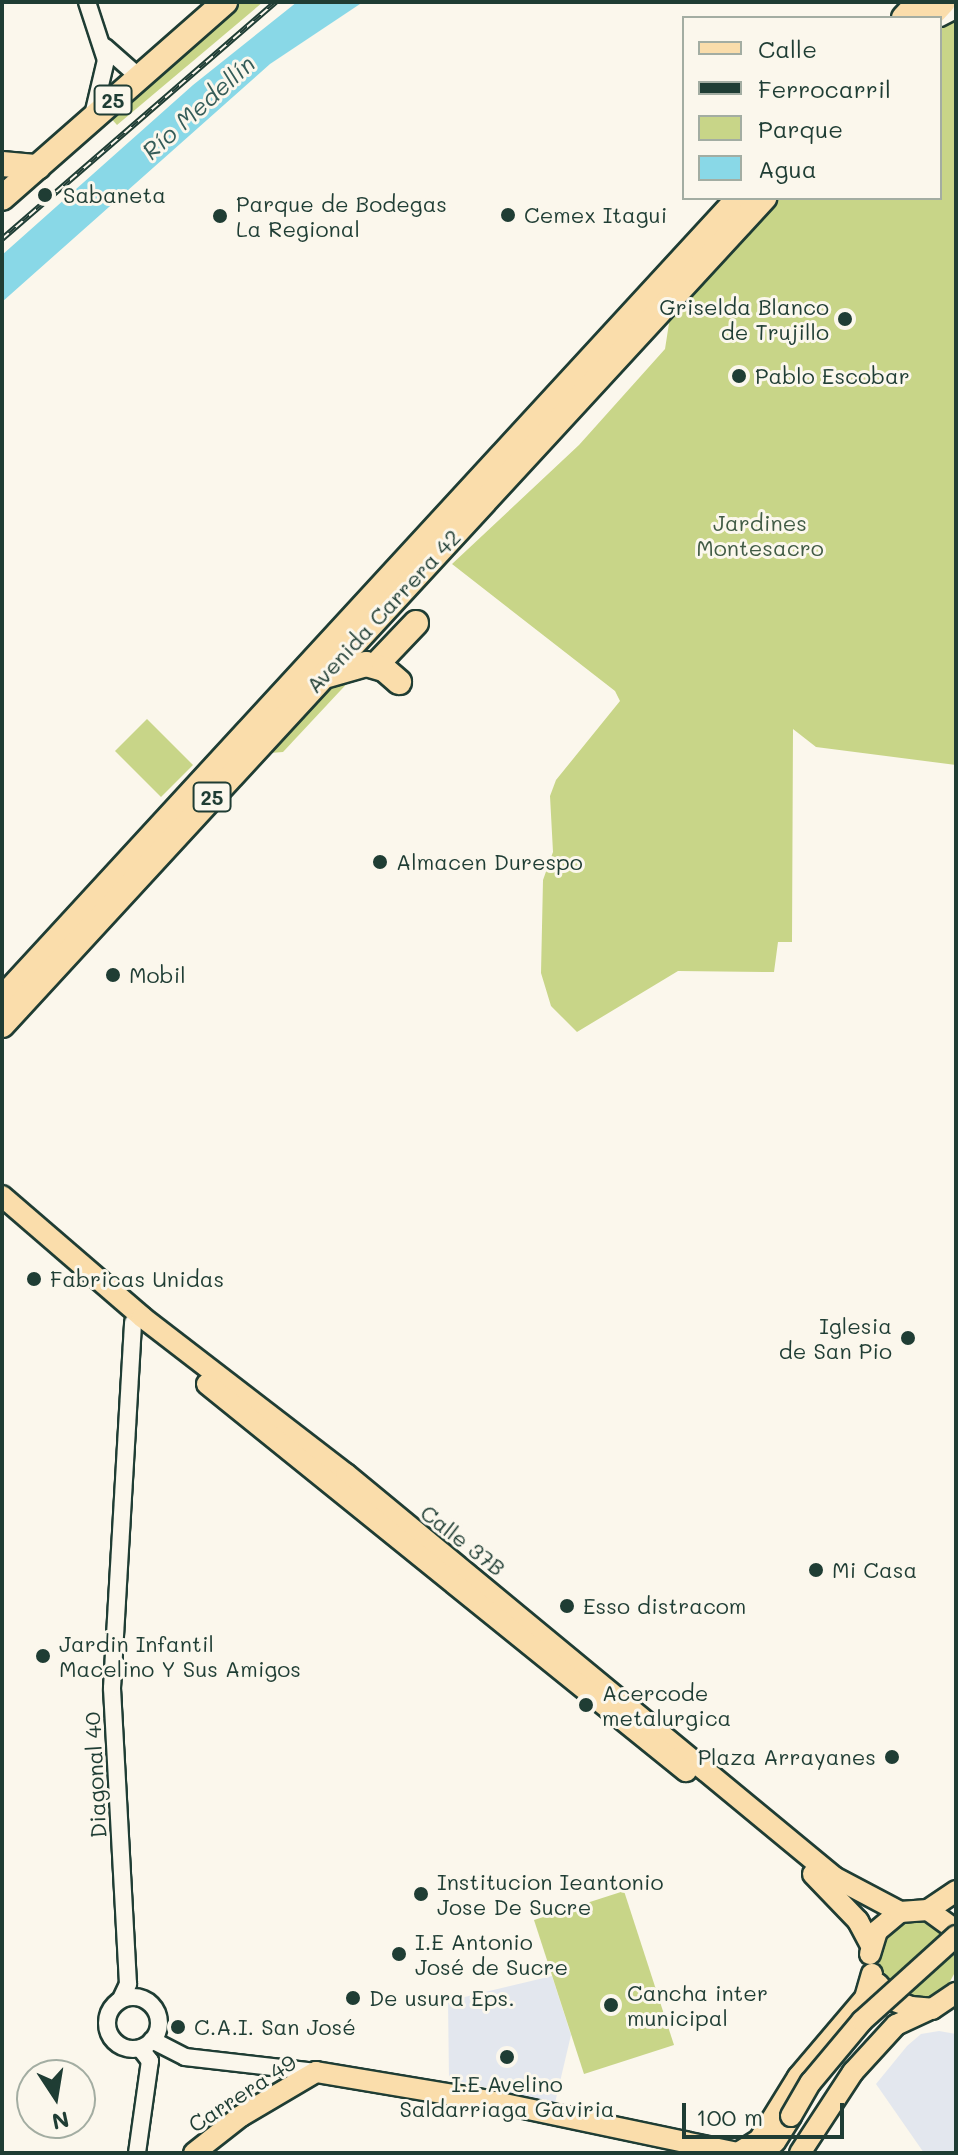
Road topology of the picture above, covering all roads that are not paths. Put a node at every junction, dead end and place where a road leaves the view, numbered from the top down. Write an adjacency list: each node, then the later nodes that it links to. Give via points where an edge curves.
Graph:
1 (87, 2): 3 (street)
2 (225, 2): 4 (highway, 25)
3 (105, 47): 4 (street); 5 (street, via 104,81)
4 (139, 77): 5 (highway, 25)
5 (91, 119): 7 (highway, 25)
6 (2, 164): 7 (highway)
7 (38, 167): 8 (highway, 25)
8 (2, 198)
9 (752, 202): 12 (highway, Avenida Carrera 42 / 25); 14 (highway, Avenida Carrera 42 / 25, via 698,242)
10 (416, 623): 11 (highway)
11 (376, 665): 12 (highway, via 354,665); 13 (highway)
12 (322, 677): 15 (highway, Avenida Carrera 42 / 25)
13 (399, 682)
14 (100, 893): 15 (highway); 16 (highway, Avenida Carrera 42 / 25)
15 (66, 955): 17 (highway, Avenida Carrera 42 / 25)
16 (2, 999)
17 (2, 1025)
18 (2, 1196): 23 (main road, Calle 37B, via 142,1317 346,1474 834,1877)
19 (2, 1212): 20 (main road, Calle 37B)
20 (133, 1323): 25 (main road, Calle 37B, via 790,1855 829,1889); 28 (street, Diagonal 40, via 113,1715)
21 (956, 1891): 22 (main road)
22 (928, 1910): 23 (main road); 24 (main road)
23 (900, 1912): 25 (main road, via 887,1920)
24 (955, 1927): 33 (main road, bridge, via 862,2021 811,2082)
25 (871, 1945): 27 (main road)
26 (956, 1951): 33 (main road, via 848,2052)
27 (872, 1974): 30 (main road, via 892,2000); 34 (main road, via 865,1998 798,2077)
28 (128, 1993): 31 (street, via 157,2014); 31 (street, via 107,2018 110,2036 123,2047)
29 (956, 1993): 30 (main road)
30 (932, 2009): 39 (main road, via 896,2025 873,2050 831,2100)
31 (146, 2044): 32 (street, via 185,2057); 36 (street, via 150,2061)
32 (316, 2072): 35 (main road, via 495,2102); 37 (main road, Carrera 49, via 241,2116)
33 (796, 2120): 34 (main road, via 775,2142); 38 (main road)
34 (759, 2146): 35 (main road)
35 (733, 2152)
36 (137, 2153)
37 (194, 2153)
38 (784, 2153)
39 (800, 2153)

